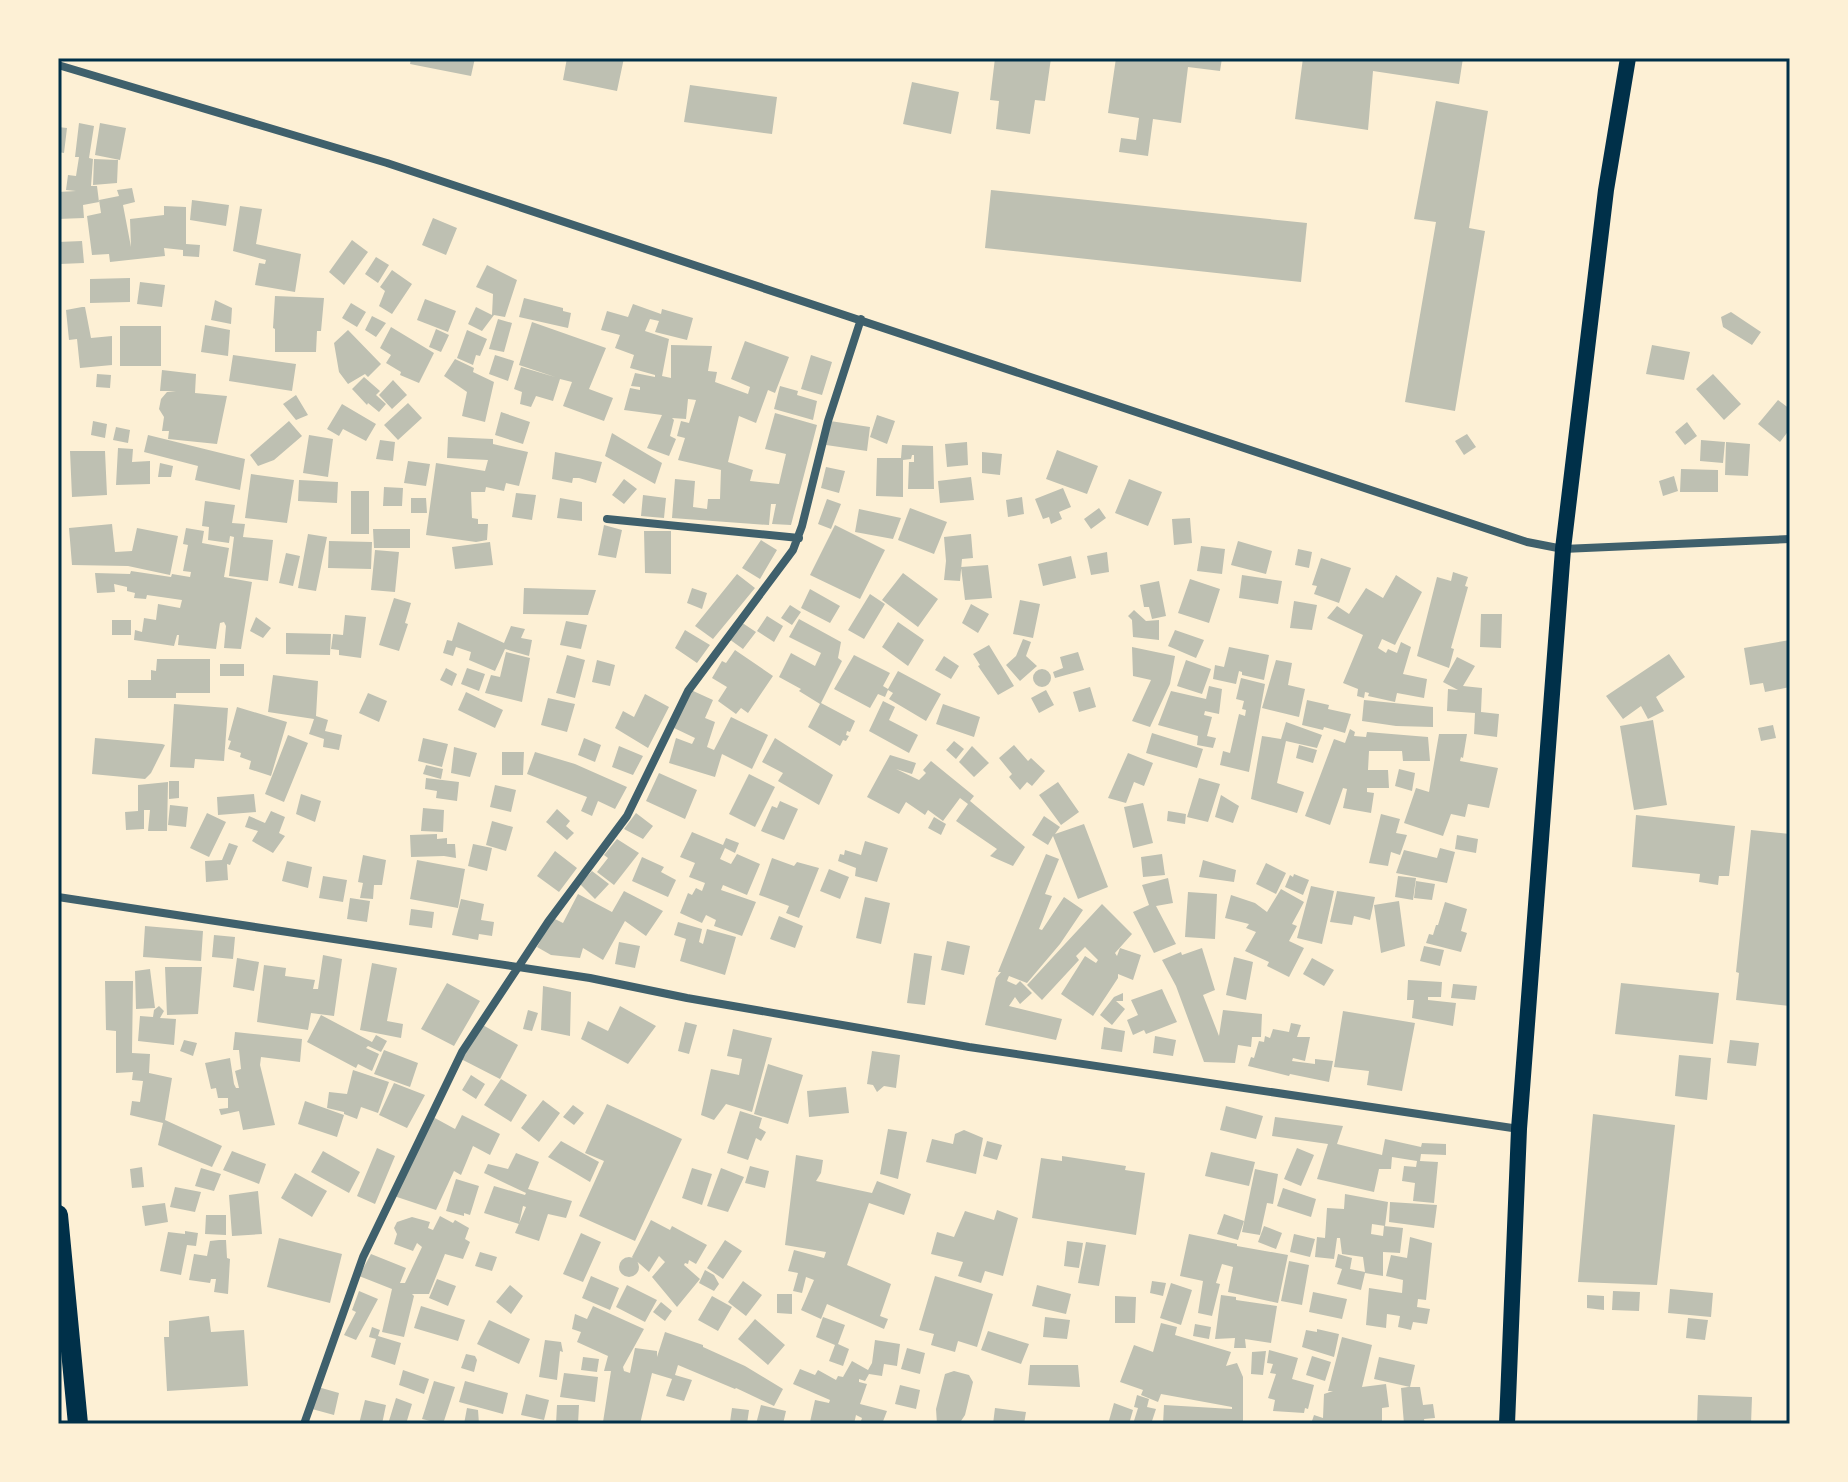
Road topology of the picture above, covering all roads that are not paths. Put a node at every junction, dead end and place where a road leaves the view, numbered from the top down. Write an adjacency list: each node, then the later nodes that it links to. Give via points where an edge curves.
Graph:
1 (1628, 58): 7 (main road, via 1606,190)
2 (58, 65): 3 (street, via 387,163)
3 (861, 319): 5 (street); 7 (street, via 1527,542)
4 (607, 519): 5 (street)
5 (799, 538): 9 (street, via 688,691 635,802)
6 (1790, 539): 7 (street)
7 (1563, 549): 10 (main road)
8 (58, 897): 9 (street)
9 (518, 966): 10 (street, via 969,1047); 13 (street, via 462,1052 371,1240)
10 (1519, 1129): 14 (main road)
11 (58, 1215): 12 (main road)
12 (78, 1424)
13 (304, 1424)
14 (1507, 1424)

